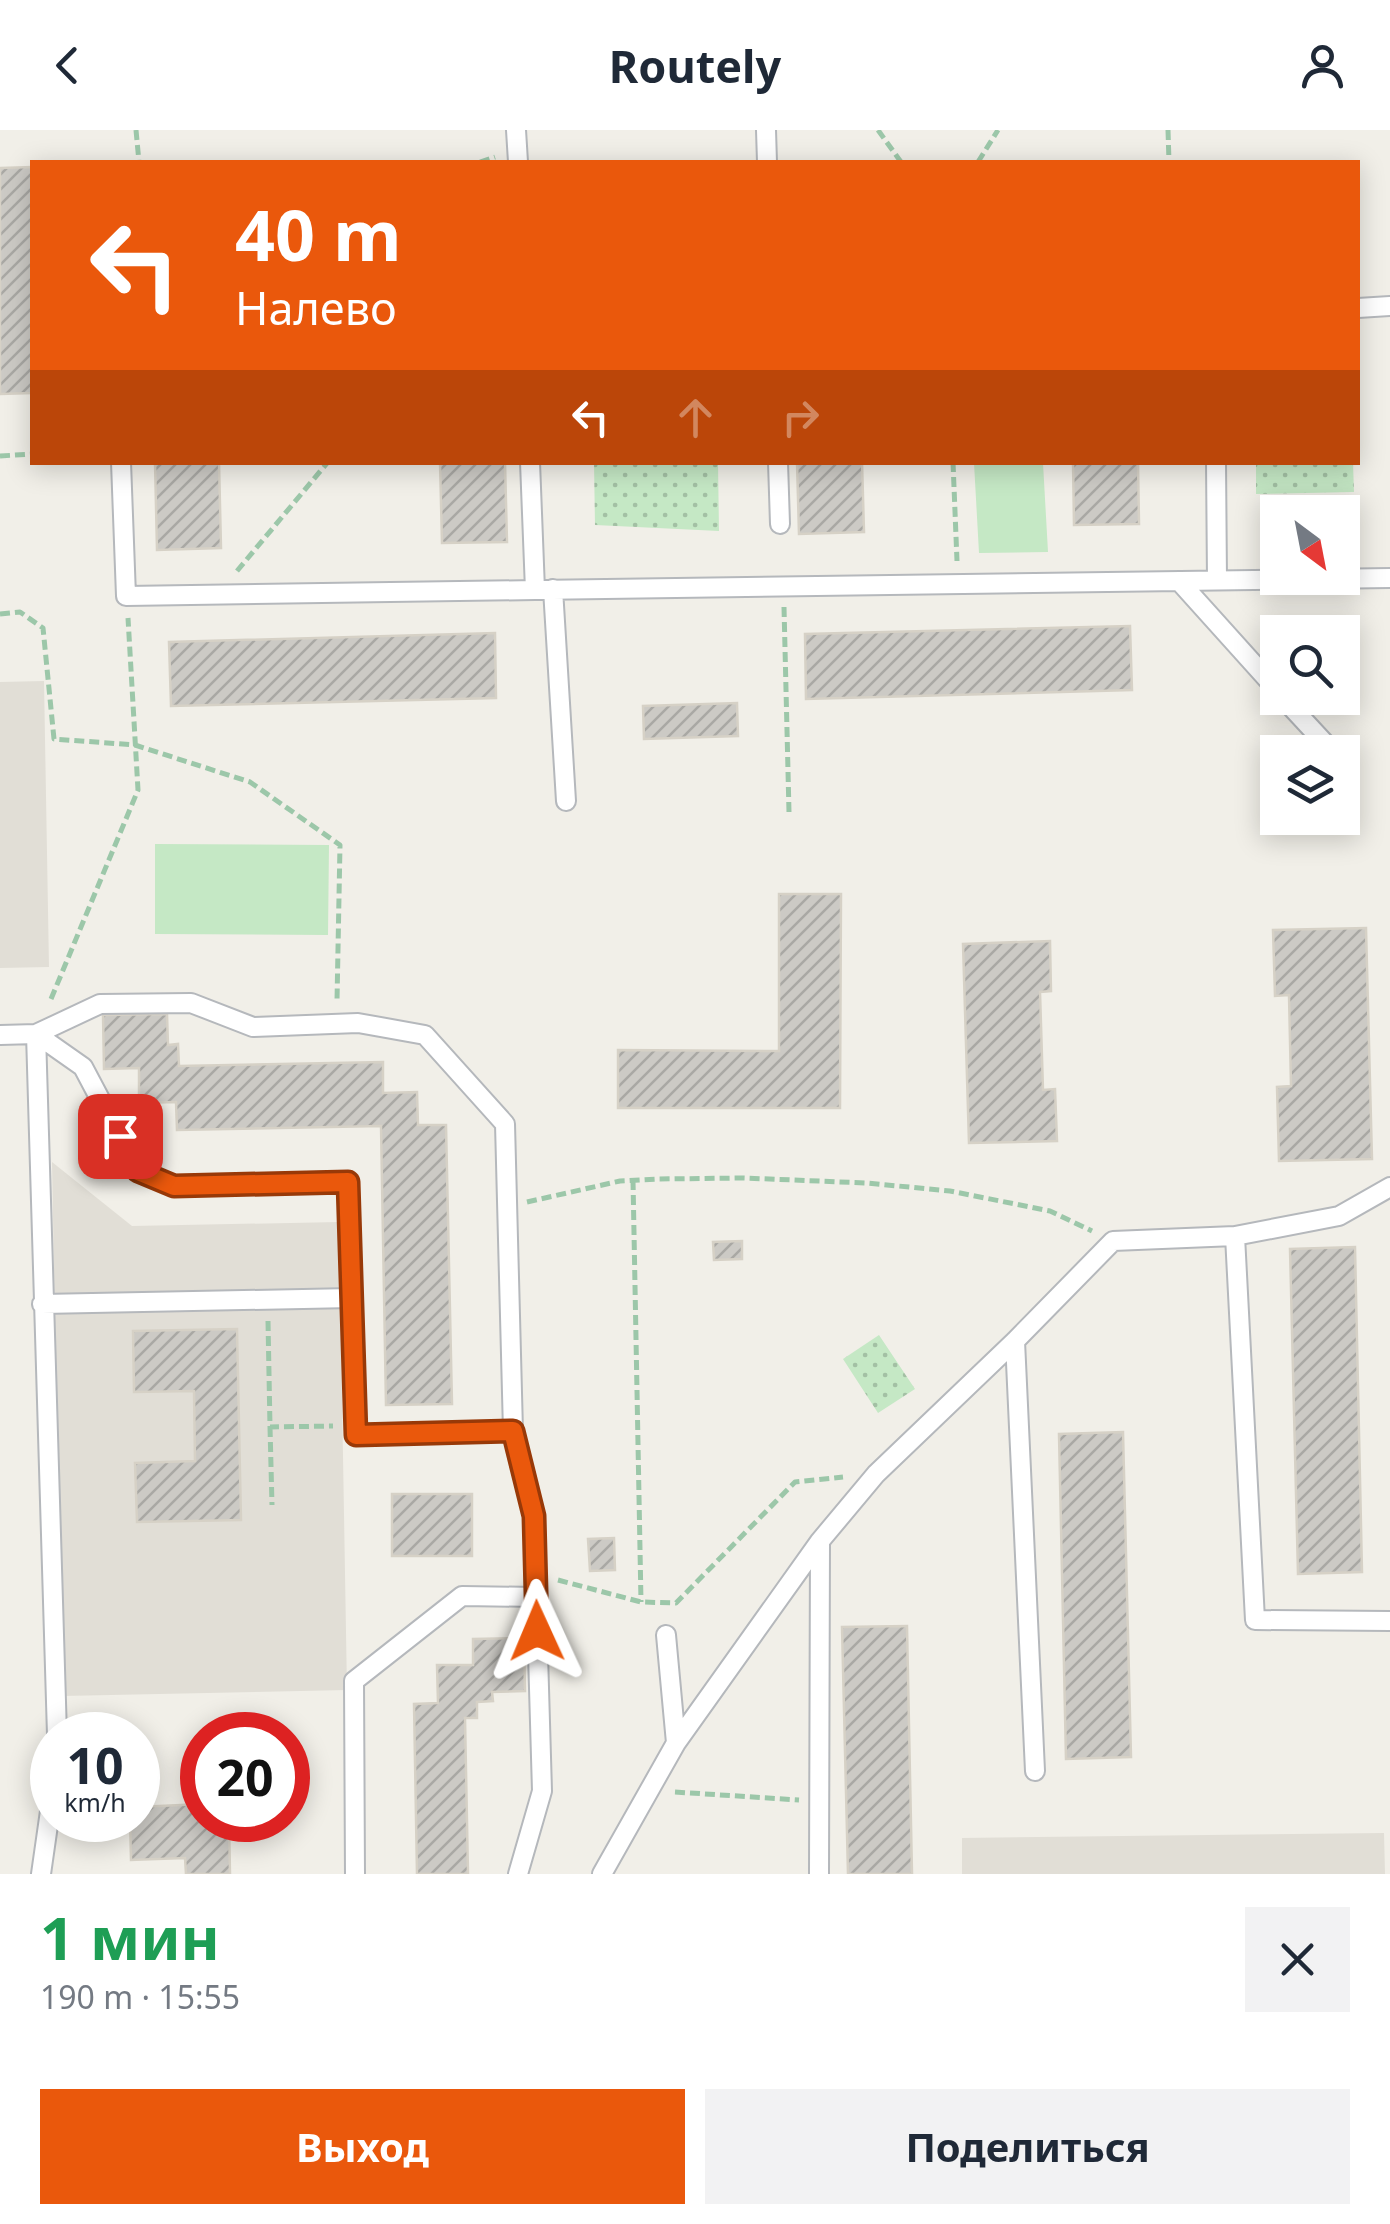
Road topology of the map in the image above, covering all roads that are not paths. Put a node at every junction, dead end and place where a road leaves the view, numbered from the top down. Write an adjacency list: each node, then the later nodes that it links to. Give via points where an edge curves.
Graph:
1 (516, 130): 3 (lane)
2 (766, 130): 4 (lane)
3 (518, 160)
4 (767, 160)
5 (1390, 306): 6 (lane)
6 (1360, 308)
7 (121, 465): 15 (lane, via 126,596)
8 (530, 465): 15 (lane)
9 (778, 465): 11 (lane)
10 (1216, 465): 13 (lane)
11 (780, 524)
12 (1390, 578): 13 (lane)
13 (1217, 580): 14 (lane)
14 (1180, 582): 15 (lane); 16 (lane)
15 (544, 590): 19 (lane)
16 (1260, 671)
17 (1299, 715): 18 (lane)
18 (1317, 735)
19 (566, 801)
20 (36, 1034): 21 (lane); 24 (lane, via 82,1067 138,1171 174,1186 348,1182); 25 (lane); 27 (lane, via 100,1004 190,1003 253,1027 358,1023 425,1035 504,1124)
21 (0, 1035)
22 (1390, 1187): 23 (lane, via 1339,1216)
23 (1235, 1236): 26 (lane, via 1113,1241); 30 (lane, via 1255,1620)
24 (352, 1298): 25 (lane); 27 (lane, via 356,1435)
25 (42, 1304): 32 (lane)
26 (1016, 1340): 28 (lane, via 876,1474); 34 (lane)
27 (513, 1431): 29 (lane, via 534,1516)
28 (820, 1541): 33 (lane); 40 (lane)
29 (536, 1598): 37 (lane, via 462,1596 354,1681); 38 (lane, via 542,1791)
30 (1390, 1621)
31 (666, 1635): 33 (lane)
32 (56, 1712)
33 (676, 1744): 39 (lane)
34 (1035, 1771)
35 (46, 1842): 36 (lane)
36 (42, 1874)
37 (355, 1874)
38 (518, 1874)
39 (602, 1874)
40 (819, 1874)

